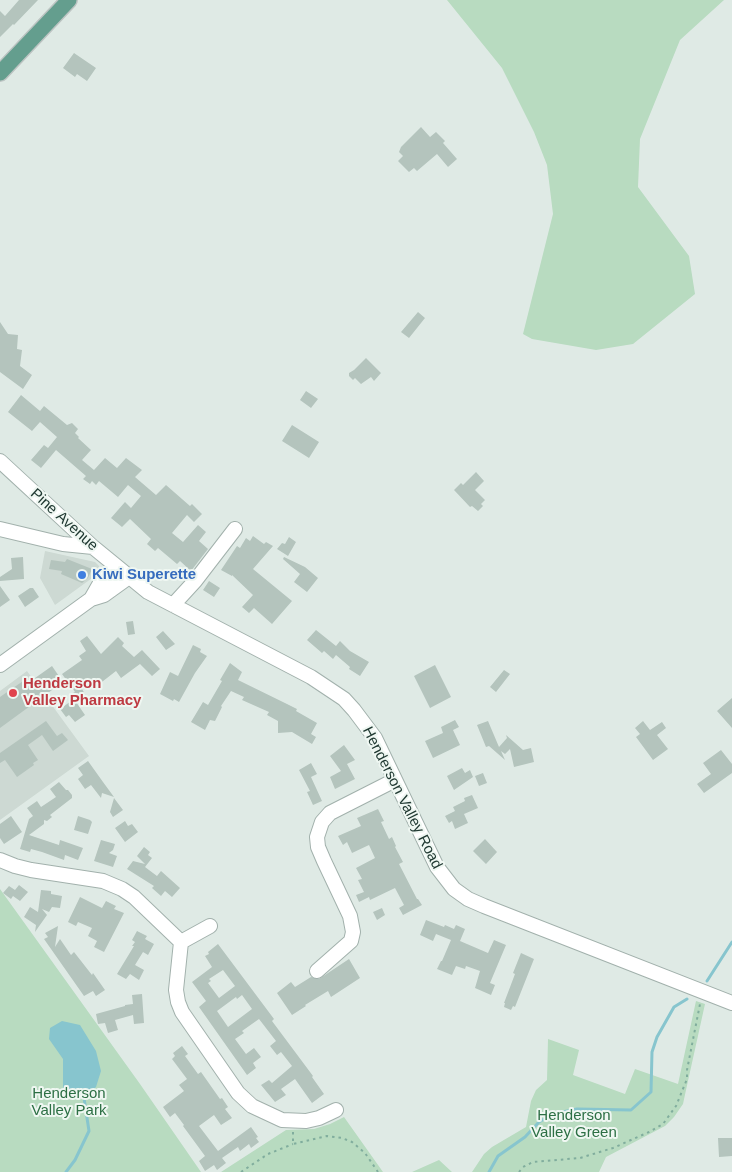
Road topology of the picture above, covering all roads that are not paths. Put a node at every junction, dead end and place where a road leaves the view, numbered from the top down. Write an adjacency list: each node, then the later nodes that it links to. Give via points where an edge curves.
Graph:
1 (69, 0): 2 (main road)
2 (0, 73)
3 (0, 461): 4 (street, Pine Avenue)
4 (70, 526): 7 (street, via 58,535); 8 (street, Pine Avenue)
5 (0, 529): 7 (street)
6 (235, 529): 12 (street)
7 (20, 534): 8 (street)
8 (93, 547): 9 (street, Pine Avenue)
9 (116, 566): 10 (street, Pine Avenue); 11 (street)
10 (129, 577): 11 (street, via 104,595); 12 (street, Henderson Valley Road)
11 (91, 599): 13 (street)
12 (173, 605): 14 (street, Henderson Valley Road, via 311,677 344,699 375,738)
13 (0, 665)
14 (395, 780): 18 (street, via 330,813 322,822 317,837 318,847 350,916 353,932 351,941); 19 (street, Henderson Valley Road, via 436,867 454,889 468,899)
15 (0, 860): 17 (street, via 15,866 103,881 122,889 147,907)
16 (210, 926): 17 (street)
17 (181, 942): 20 (street, via 176,990 178,1002 238,1093 252,1106 282,1120 306,1121)
18 (317, 971)
19 (732, 1003)
20 (336, 1110)

